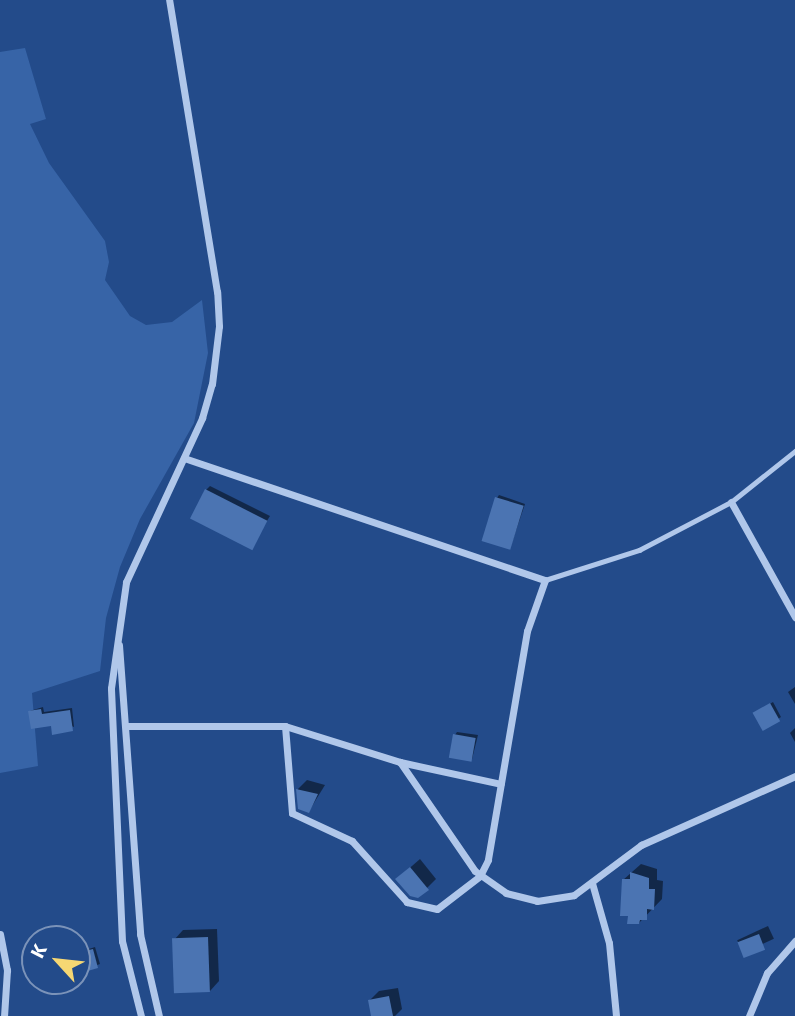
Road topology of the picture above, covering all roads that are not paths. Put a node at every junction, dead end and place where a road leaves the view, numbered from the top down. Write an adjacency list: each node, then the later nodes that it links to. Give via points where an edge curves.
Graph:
1 (169, 0): 3 (street, via 218,309 212,384)
2 (795, 451): 4 (lane)
3 (184, 458): 5 (street); 7 (street, via 132,564)
4 (731, 502): 5 (lane, via 615,560); 6 (street)
5 (545, 580): 12 (street, via 527,631)
6 (795, 617)
7 (118, 637): 8 (street); 18 (street, via 111,688 121,920 125,962)
8 (127, 726): 9 (street); 19 (street, via 140,934)
9 (285, 726): 10 (street); 13 (street, via 292,813 352,841 407,902 437,909)
10 (400, 762): 12 (street); 13 (street)
11 (795, 776): 14 (street, via 641,845)
12 (501, 784): 13 (street, via 490,853)
13 (480, 876): 14 (street, via 506,893 537,901 574,895)
14 (592, 883): 20 (street, via 609,943)
15 (0, 934): 17 (street, via 7,971)
16 (795, 941): 21 (street, via 767,973)
17 (4, 1016)
18 (141, 1016)
19 (159, 1016)
20 (616, 1016)
21 (748, 1016)

